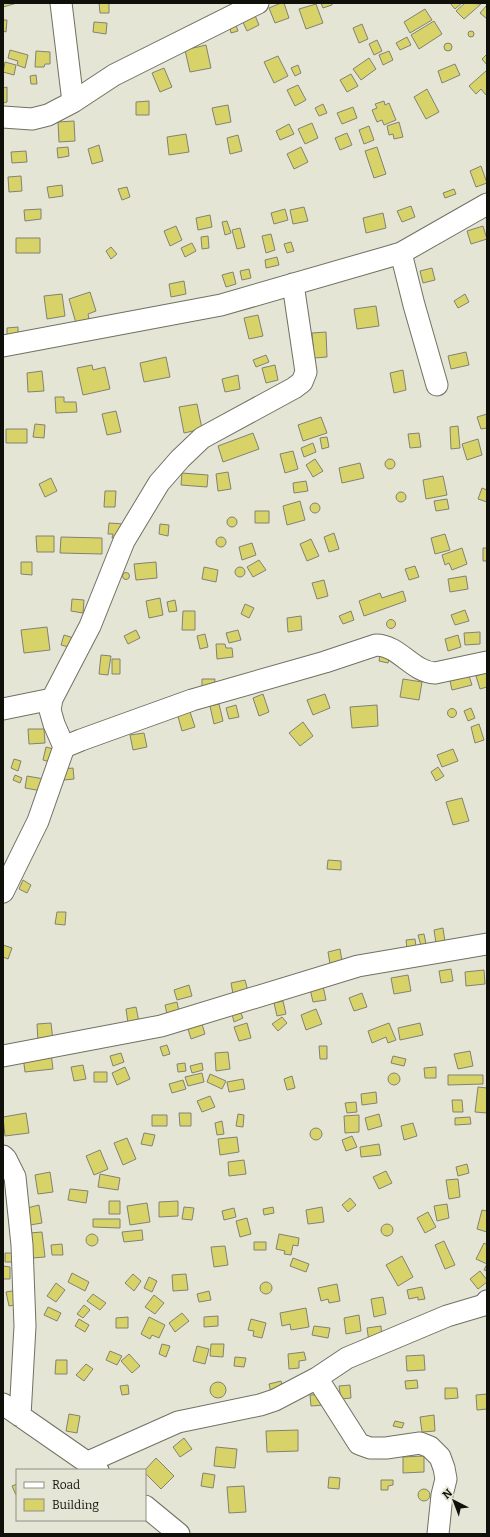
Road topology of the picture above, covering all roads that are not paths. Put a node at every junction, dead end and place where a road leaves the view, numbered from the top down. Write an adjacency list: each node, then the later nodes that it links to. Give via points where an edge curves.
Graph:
1 (61, 3): 3 (street)
2 (258, 3): 3 (street, via 114,74)
3 (73, 102): 4 (street, via 48,115 32,119)
4 (3, 118)
5 (487, 204): 6 (street)
6 (400, 253): 7 (street); 9 (street)
7 (293, 284): 8 (street, via 221,305); 11 (street, via 306,372 302,382 202,438 159,483 124,541 90,626)
8 (3, 346)
9 (437, 385)
10 (487, 662): 13 (street, via 428,673 390,648 384,645 376,646 192,700)
11 (52, 700): 12 (street); 13 (street, via 50,710)
12 (3, 709)
13 (64, 747): 14 (street, via 38,821)
14 (3, 892)
15 (487, 944): 16 (street, via 358,966 161,1026)
16 (3, 1056)
17 (3, 1156): 20 (street, via 15,1177 22,1245 25,1326)
18 (486, 1304): 19 (street, via 447,1316 347,1358)
19 (317, 1378): 21 (street, via 260,1405 178,1422); 24 (street, via 359,1444 370,1448 386,1448 420,1444 430,1447 440,1457 446,1479)
20 (7, 1408): 21 (street)
21 (93, 1466)
22 (146, 1507): 23 (street)
23 (179, 1534)
24 (438, 1534)

